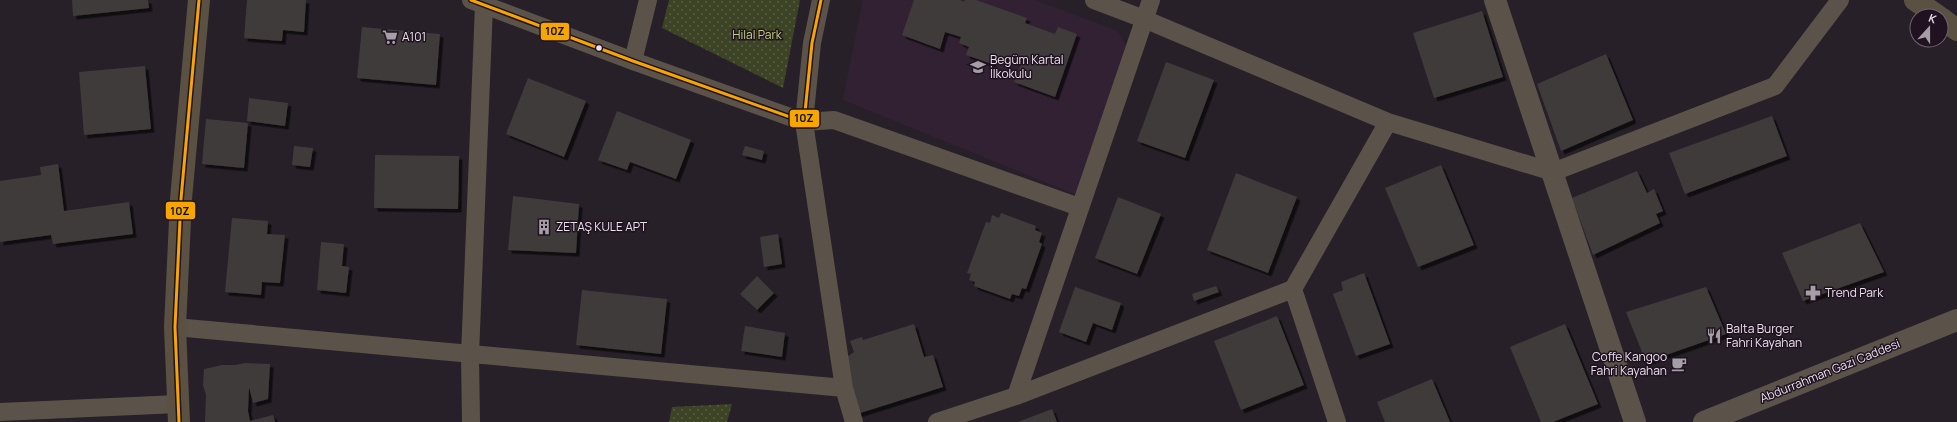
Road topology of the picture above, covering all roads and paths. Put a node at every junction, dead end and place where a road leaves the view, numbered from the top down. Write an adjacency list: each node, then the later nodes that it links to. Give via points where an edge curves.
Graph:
1 (199, 0): 19 (main road, via 181,199)
2 (648, 0): 12 (street)
3 (821, 0): 13 (street, via 812,43)
4 (1094, 0): 11 (street)
5 (1151, 0): 11 (street)
6 (1495, 0): 15 (street)
7 (1840, 0): 15 (street, via 1775,86)
8 (1915, 0): 10 (main road)
9 (478, 3): 12 (street); 20 (street)
10 (1926, 8)
11 (1144, 19): 14 (street); 16 (street)
12 (633, 61): 13 (street)
13 (804, 122): 16 (street, via 834,120); 21 (street)
14 (1388, 122): 15 (street); 17 (street)
15 (1553, 172): 29 (street)
16 (1079, 207): 22 (street)
17 (1293, 289): 22 (street); 28 (street)
18 (1957, 320): 30 (street, Abdurrahman Gazi Caddesi)
19 (175, 327): 20 (street); 24 (main road)
20 (470, 355): 21 (street); 25 (street)
21 (844, 388): 26 (street)
22 (1016, 396): 27 (street)
23 (0, 412): 24 (street)
24 (178, 413)
25 (471, 422)
26 (854, 422)
27 (937, 422)
28 (1337, 422)
29 (1635, 422)
30 (1704, 422)

